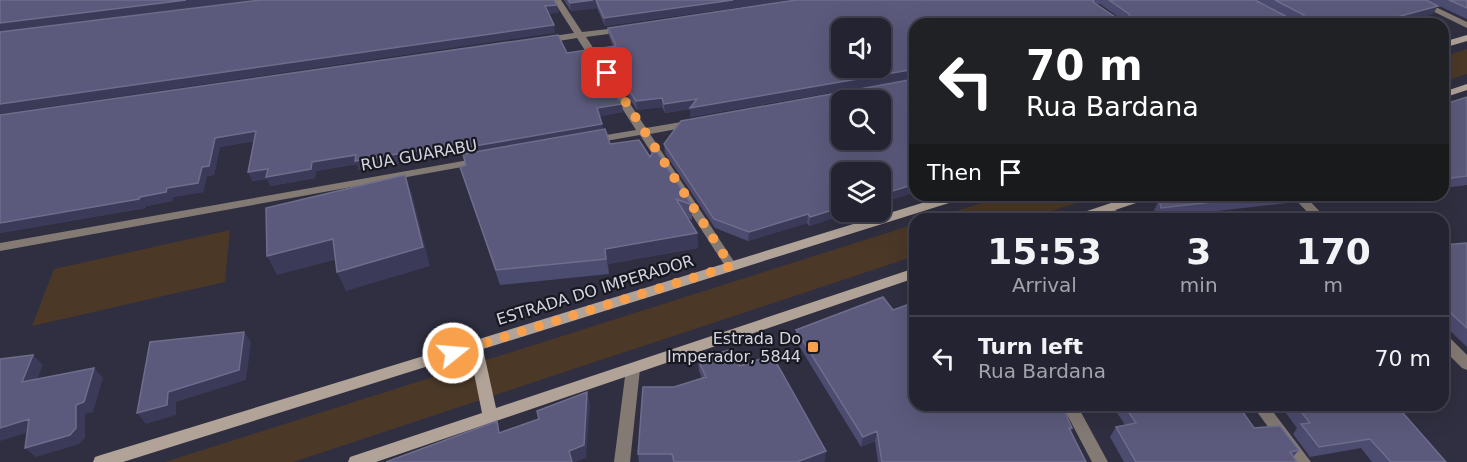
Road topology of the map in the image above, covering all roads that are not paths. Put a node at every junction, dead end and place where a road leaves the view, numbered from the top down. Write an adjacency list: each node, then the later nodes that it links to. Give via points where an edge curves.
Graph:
1 (558, 0): 5 (street)
2 (1414, 0): 4 (street)
3 (638, 26): 5 (street)
4 (1467, 26)
5 (582, 35): 7 (street); 12 (street)
6 (1467, 38): 8 (main road)
7 (537, 41)
8 (1449, 43)
9 (1467, 87): 10 (main road)
10 (1449, 93)
11 (704, 121): 12 (street)
12 (645, 131): 13 (street); 23 (street)
13 (577, 143)
14 (497, 158): 22 (street, RUA GUARABU)
15 (942, 201): 23 (main road, ESTRADA DO IMPERADOR)
16 (1128, 201): 18 (main road)
17 (1303, 201): 21 (street)
18 (1108, 208): 19 (main road); 20 (street)
19 (1093, 213)
20 (1112, 213)
21 (1315, 213)
22 (0, 248)
23 (731, 266): 25 (main road, ESTRADA DO IMPERADOR)
24 (909, 275): 28 (main road)
25 (475, 346): 31 (main road); 32 (main road, ESTRADA DO IMPERADOR)
26 (1449, 346): 27 (street)
27 (1467, 364)
28 (633, 369): 31 (main road); 34 (street)
29 (1072, 411): 35 (street)
30 (1264, 411): 36 (street)
31 (490, 417): 33 (main road)
32 (101, 462)
33 (356, 462)
34 (622, 462)
35 (1100, 462)
36 (1302, 462)

